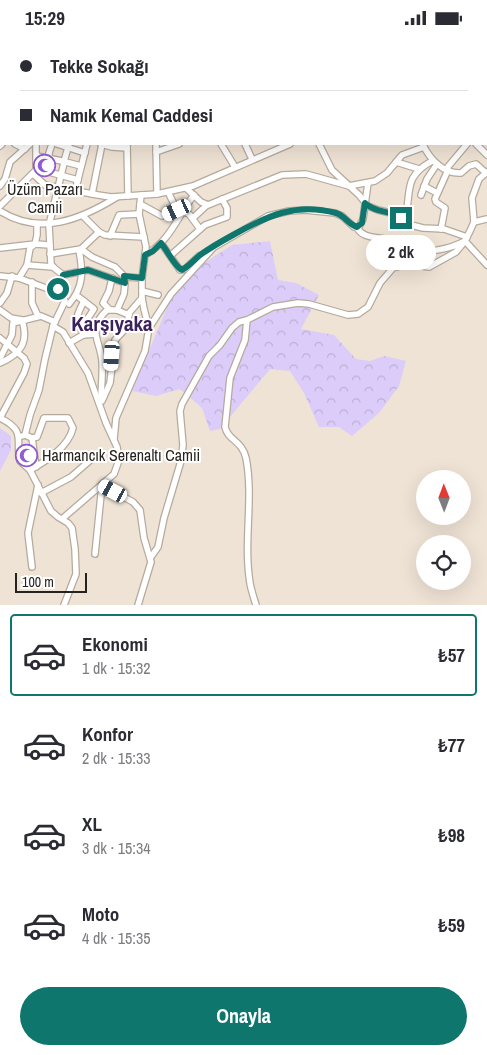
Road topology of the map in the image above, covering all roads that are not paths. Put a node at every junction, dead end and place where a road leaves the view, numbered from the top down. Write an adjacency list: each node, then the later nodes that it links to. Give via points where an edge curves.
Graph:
1 (17, 145): 19 (street)
2 (29, 145): 19 (street)
3 (36, 145): 23 (street)
4 (52, 145): 24 (street)
5 (87, 145): 21 (street)
6 (102, 145): 46 (street)
7 (105, 145): 18 (street)
8 (156, 145): 20 (street)
9 (176, 145): 20 (street)
10 (222, 145): 30 (street)
11 (245, 145): 25 (street)
12 (287, 145): 25 (street)
13 (319, 145): 39 (street, via 332,171)
14 (423, 145): 27 (street, via 404,154); 28 (street)
15 (466, 145): 32 (street)
16 (477, 145): 22 (street)
17 (68, 146): 21 (street); 26 (street)
18 (127, 146): 52 (street)
19 (25, 149): 38 (street, via 10,162 6,179)
20 (156, 152): 47 (street)
21 (85, 153): 29 (street)
22 (487, 155)
23 (37, 156): 24 (street); 34 (street, via 37,167)
24 (50, 158): 26 (street); 35 (street, via 49,172)
25 (252, 159): 30 (street)
26 (64, 161): 29 (street); 35 (street)
27 (396, 163): 31 (street); 37 (street, via 384,176)
28 (434, 163): 31 (street); 32 (street); 40 (street)
29 (81, 166): 36 (street)
30 (235, 167): 42 (street)
31 (419, 169): 64 (street, via 411,182)
32 (447, 170): 33 (street, via 459,173 476,164); 45 (street)
33 (487, 172): 65 (street, via 476,185 472,198)
34 (33, 173): 41 (street, via 43,184); 57 (street)
35 (60, 176): 36 (street); 41 (street)
36 (78, 180): 43 (street)
37 (368, 183): 39 (street); 54 (street)
38 (0, 186)
39 (349, 186): 53 (street, via 306,174 289,174); 54 (street)
40 (424, 186): 45 (street); 50 (street)
41 (57, 188): 43 (street); 67 (street)
42 (186, 188): 44 (street); 49 (street)
43 (75, 191): 46 (street)
44 (168, 192): 47 (street); 59 (street)
45 (438, 193): 70 (street, via 436,202 445,208)
46 (92, 194): 51 (street)
47 (157, 194): 48 (street)
48 (141, 195): 52 (street); 55 (street)
49 (194, 195): 56 (street); 59 (street)
50 (421, 195)
51 (118, 196): 52 (street); 61 (street)
52 (128, 196)
53 (222, 199): 56 (street); 69 (street, via 228,211 227,217)
54 (365, 203): 64 (street, via 395,214); 68 (street, via 362,223)
55 (140, 204): 59 (street, via 162,216); 60 (street)
56 (206, 205): 62 (street)
57 (0, 206)
58 (0, 211): 66 (street)
59 (180, 211): 62 (street); 75 (street, via 173,229)
60 (139, 214): 72 (street, via 120,215); 73 (street)
61 (83, 216): 67 (street); 71 (street)
62 (193, 218): 69 (street)
63 (487, 219): 65 (street)
64 (404, 221): 70 (street, via 417,227)
65 (474, 222): 74 (street)
66 (36, 224): 67 (street); 76 (street)
67 (49, 225): 77 (street)
68 (357, 227): 74 (street, via 365,235 416,251 452,247); 78 (street, via 335,213 289,211 268,216)
69 (200, 229): 83 (street)
70 (440, 229): 74 (street)
71 (99, 232): 72 (street); 80 (street)
72 (110, 236): 73 (street)
73 (144, 237): 82 (street)
74 (466, 239): 84 (street); 112 (street, via 456,252 433,266 408,264 393,268 380,283 368,307 358,314 348,315 298,303 273,307)
75 (161, 243): 82 (street); 83 (street)
76 (35, 244): 77 (street); 79 (street); 85 (street, via 30,249)
77 (50, 245): 81 (street)
78 (214, 247): 83 (street, via 182,270); 114 (street, via 170,294)
79 (0, 248)
80 (80, 250): 81 (street); 87 (street); 90 (street, via 115,267)
81 (50, 254): 86 (street)
82 (145, 255): 93 (street)
83 (170, 255)
84 (487, 264)
85 (26, 265): 86 (street); 91 (street)
86 (53, 267): 89 (street)
87 (82, 271): 89 (street); 92 (street); 97 (street, via 82,284)
88 (0, 275): 91 (street)
89 (63, 275): 96 (street)
90 (124, 276): 93 (street); 95 (street)
91 (15, 277): 94 (street); 101 (street)
92 (112, 277): 95 (street); 104 (street, via 110,291 103,301)
93 (142, 278): 98 (street)
94 (32, 282): 96 (street); 109 (street, via 32,303)
95 (125, 283): 106 (street)
96 (59, 293): 102 (street)
97 (76, 295): 100 (street); 102 (street)
98 (142, 295): 99 (street); 108 (street); 114 (street)
99 (158, 295)
100 (84, 301): 103 (street); 107 (street)
101 (0, 303)
102 (67, 303): 107 (street); 113 (street)
103 (94, 309): 110 (street); 115 (street)
104 (109, 309): 106 (street); 110 (street)
105 (0, 310): 111 (street, via 11,318)
106 (117, 310): 108 (street)
107 (78, 314): 115 (street, via 77,322)
108 (128, 315): 123 (street, via 126,327 114,343 110,383)
109 (38, 316): 111 (street); 113 (street)
110 (102, 316): 116 (street)
111 (22, 320): 119 (street, via 13,324); 120 (street, via 25,338)
112 (247, 320): 136 (street, via 235,324 209,356 182,405 181,461 158,547); 140 (street, via 245,340 230,378 225,427 226,433 241,445 246,460 250,506 249,574)
113 (54, 324): 118 (street); 125 (street, via 40,388)
114 (149, 328): 127 (street, via 145,351 116,418)
115 (82, 332): 116 (street); 118 (street)
116 (95, 333): 123 (street, via 102,359)
117 (0, 338): 119 (street)
118 (69, 343): 123 (street, via 88,373)
119 (7, 344): 120 (street); 121 (street)
120 (17, 352): 122 (street); 124 (street, via 27,366)
121 (0, 357)
122 (0, 363)
123 (101, 405): 127 (street)
124 (0, 418): 125 (street)
125 (22, 436): 126 (street); 130 (street, via 19,459)
126 (32, 438): 129 (street); 129 (street, via 38,436 44,418 68,418 72,425 72,433 58,451)
127 (114, 439): 132 (street, via 119,454 118,467)
128 (95, 456): 133 (street, via 71,477)
129 (36, 467): 130 (street)
130 (30, 471): 131 (street)
131 (38, 485): 133 (street); 137 (street, via 28,533)
132 (102, 485): 134 (street); 135 (street); 136 (street, via 137,505)
133 (41, 493): 134 (street, via 51,511)
134 (62, 519): 138 (street, via 72,528 76,569)
135 (95, 554)
136 (151, 557): 139 (street)
137 (32, 567)
138 (64, 605)
139 (138, 605)
140 (256, 605)

